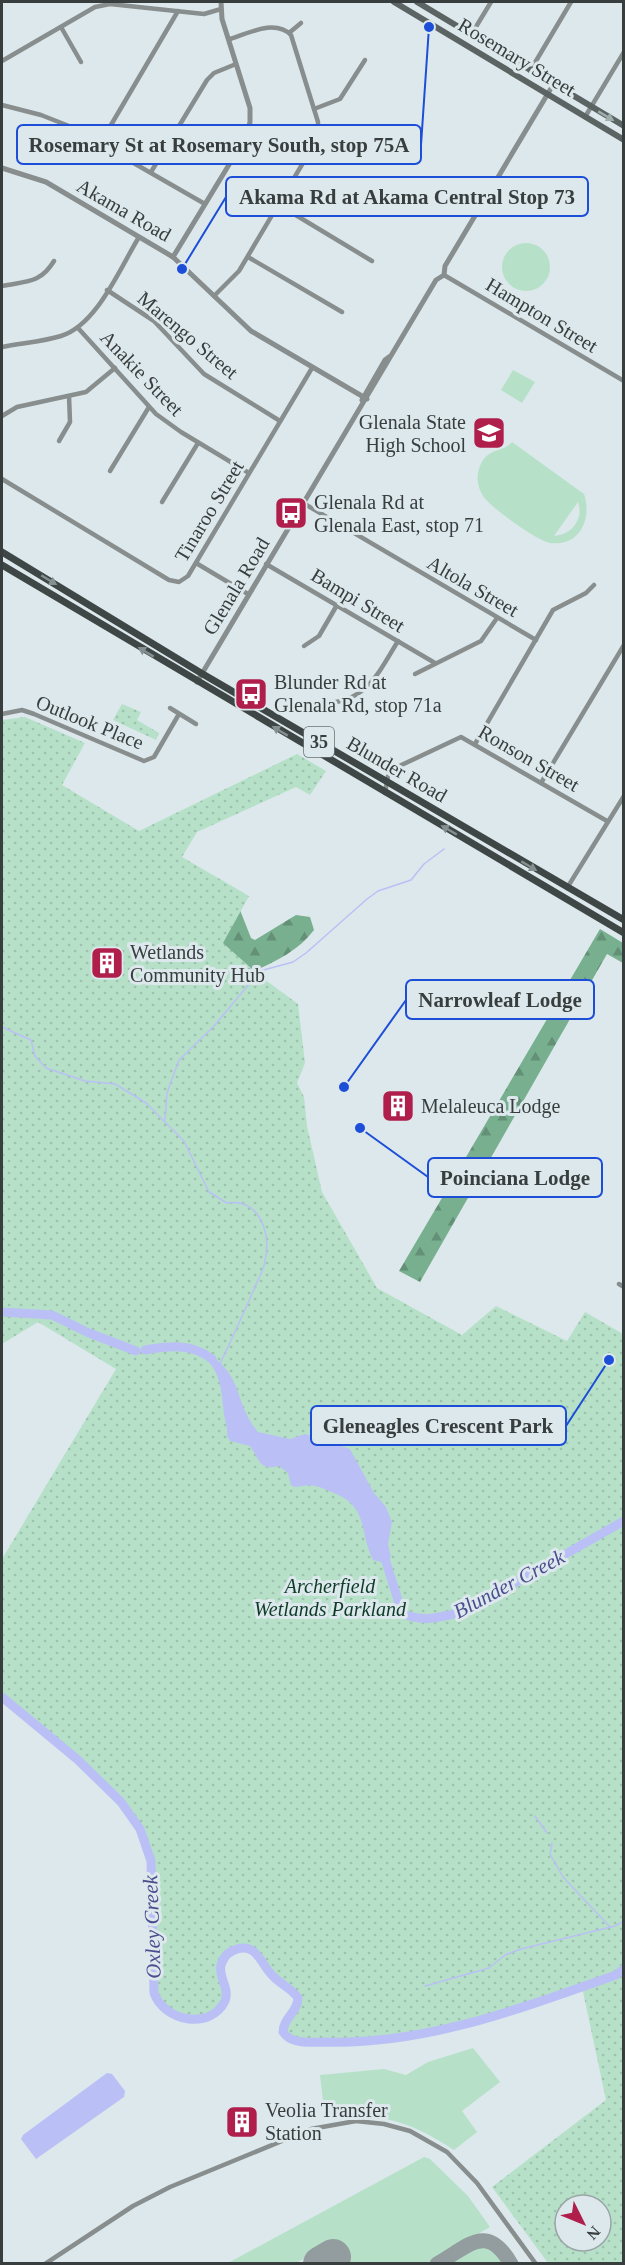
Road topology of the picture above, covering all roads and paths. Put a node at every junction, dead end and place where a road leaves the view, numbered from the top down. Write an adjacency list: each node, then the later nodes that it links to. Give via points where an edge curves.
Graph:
1 (221, 2): 8 (street)
2 (394, 2): 7 (main road, Rosemary Street)
3 (409, 2): 7 (street)
4 (417, 2): 13 (main road, Rosemary Street)
5 (491, 2): 13 (street)
6 (571, 2): 20 (street)
7 (405, 8): 22 (main road, Rosemary Street)
8 (221, 9): 9 (street, via 204,14); 14 (street)
9 (178, 11): 11 (street, via 103,5); 29 (street)
10 (301, 23): 12 (street)
11 (61, 27): 17 (street); 18 (street)
12 (289, 33): 14 (street, via 270,27); 25 (street)
13 (471, 35): 20 (main road, Rosemary Street)
14 (230, 39): 19 (street)
15 (624, 52): 24 (street)
16 (365, 60): 25 (street, via 340,99)
17 (2, 61)
18 (81, 62)
19 (236, 64): 31 (street, via 207,80); 32 (street, via 250,108 250,122 247,135)
20 (530, 71): 21 (main road, Rosemary Street)
21 (553, 85): 22 (street, Glenala Road); 24 (main road, Rosemary Street)
22 (547, 95): 26 (main road, Rosemary Street); 39 (street, Glenala Road, via 445,266)
23 (2, 105): 29 (street, via 48,117)
24 (591, 107): 26 (street); 27 (main road, Rosemary Street, one-way to 27)
25 (315, 109): 33 (street, via 316,139)
26 (585, 117): 28 (main road, Rosemary Street)
27 (624, 126)
28 (624, 140)
29 (100, 142): 31 (street)
30 (2, 168): 34 (street, Akama Road, via 46,182)
31 (151, 172): 32 (street)
32 (205, 204): 35 (street)
33 (279, 205): 36 (street); 38 (street)
34 (139, 237): 35 (street, Akama Road); 41 (street)
35 (174, 257): 42 (street, Akama Road)
36 (248, 257): 42 (street); 43 (street)
37 (54, 261): 40 (street, via 39,279)
38 (372, 261)
39 (444, 275): 48 (street, Hampton Street); 50 (street, Glenala Road, via 436,280 384,360)
40 (2, 286)
41 (107, 290): 44 (street, via 94,312); 53 (street, Marengo Street, via 144,313 204,374)
42 (214, 296): 47 (street, Akama Road, via 251,331)
43 (342, 312)
44 (78, 328): 45 (street, via 61,336); 46 (street, Anakie Street)
45 (2, 347)
46 (115, 368): 49 (street, via 86,392); 51 (street, Anakie Street)
47 (312, 368): 50 (street, Akama Road); 53 (street, Tinaroo Street)
48 (624, 381)
49 (69, 396): 52 (street, via 17,407); 54 (street, via 71,416)
50 (365, 398): 60 (street, Glenala Road)
51 (149, 407): 55 (street, Anakie Street); 56 (street)
52 (2, 416)
53 (280, 422): 57 (street, Tinaroo Street)
54 (59, 441)
55 (198, 443): 57 (street, Anakie Street); 59 (street)
56 (110, 471)
57 (249, 473): 62 (street, Tinaroo Street)
58 (2, 479): 62 (street, Tinaroo Street, via 169,580 184,579)
59 (162, 502)
60 (303, 503): 63 (street, Glenala Road); 70 (street, Altola Street)
61 (2, 552): 76 (main road, Blunder Road / 35, one-way to 76)
62 (196, 562): 68 (street)
63 (266, 564): 68 (street, Glenala Road); 69 (street, Bampi Street)
64 (2, 565): 66 (main road, Blunder Road / 35)
65 (2, 571): 66 (main road)
66 (13, 572): 78 (main road, Blunder Road / 35, one-way to 66)
67 (594, 585): 71 (street, via 553,610)
68 (248, 594): 76 (street, Glenala Road)
69 (337, 605): 72 (street, Bampi Street); 74 (street, via 319,636)
70 (497, 618): 71 (street, Altola Street); 75 (street, via 482,641)
71 (536, 640): 84 (street)
72 (398, 641): 75 (street, Bampi Street); 79 (street, via 368,688 342,701)
73 (624, 645): 86 (street)
74 (304, 646)
75 (435, 663): 77 (street)
76 (201, 673): 78 (street, Glenala Road); 85 (main road, Blunder Road / 35)
77 (415, 674)
78 (196, 682): 87 (main road, Blunder Road / 35, one-way to 78)
79 (324, 703)
80 (170, 708): 82 (street)
81 (2, 714): 82 (street, Outlook Place, via 34,714 144,761 154,757)
82 (179, 714): 83 (street)
83 (196, 724)
84 (475, 744): 85 (street, Ronson Street, via 458,738 393,769); 86 (street, Ronson Street)
85 (386, 782): 87 (street); 90 (main road, Blunder Road / 35, one-way to 90)
86 (541, 783): 89 (street, Ronson Street)
87 (385, 793): 92 (main road, Blunder Road / 35, one-way to 87)
88 (624, 796): 89 (street)
89 (607, 821): 90 (street)
90 (567, 888): 91 (main road, Blunder Road / 35)
91 (624, 920)
92 (624, 933)
93 (45, 2264): 94 (street, via 133,2206 170,2187 311,2129 357,2121 404,2129 447,2152 477,2183)
94 (536, 2264)

